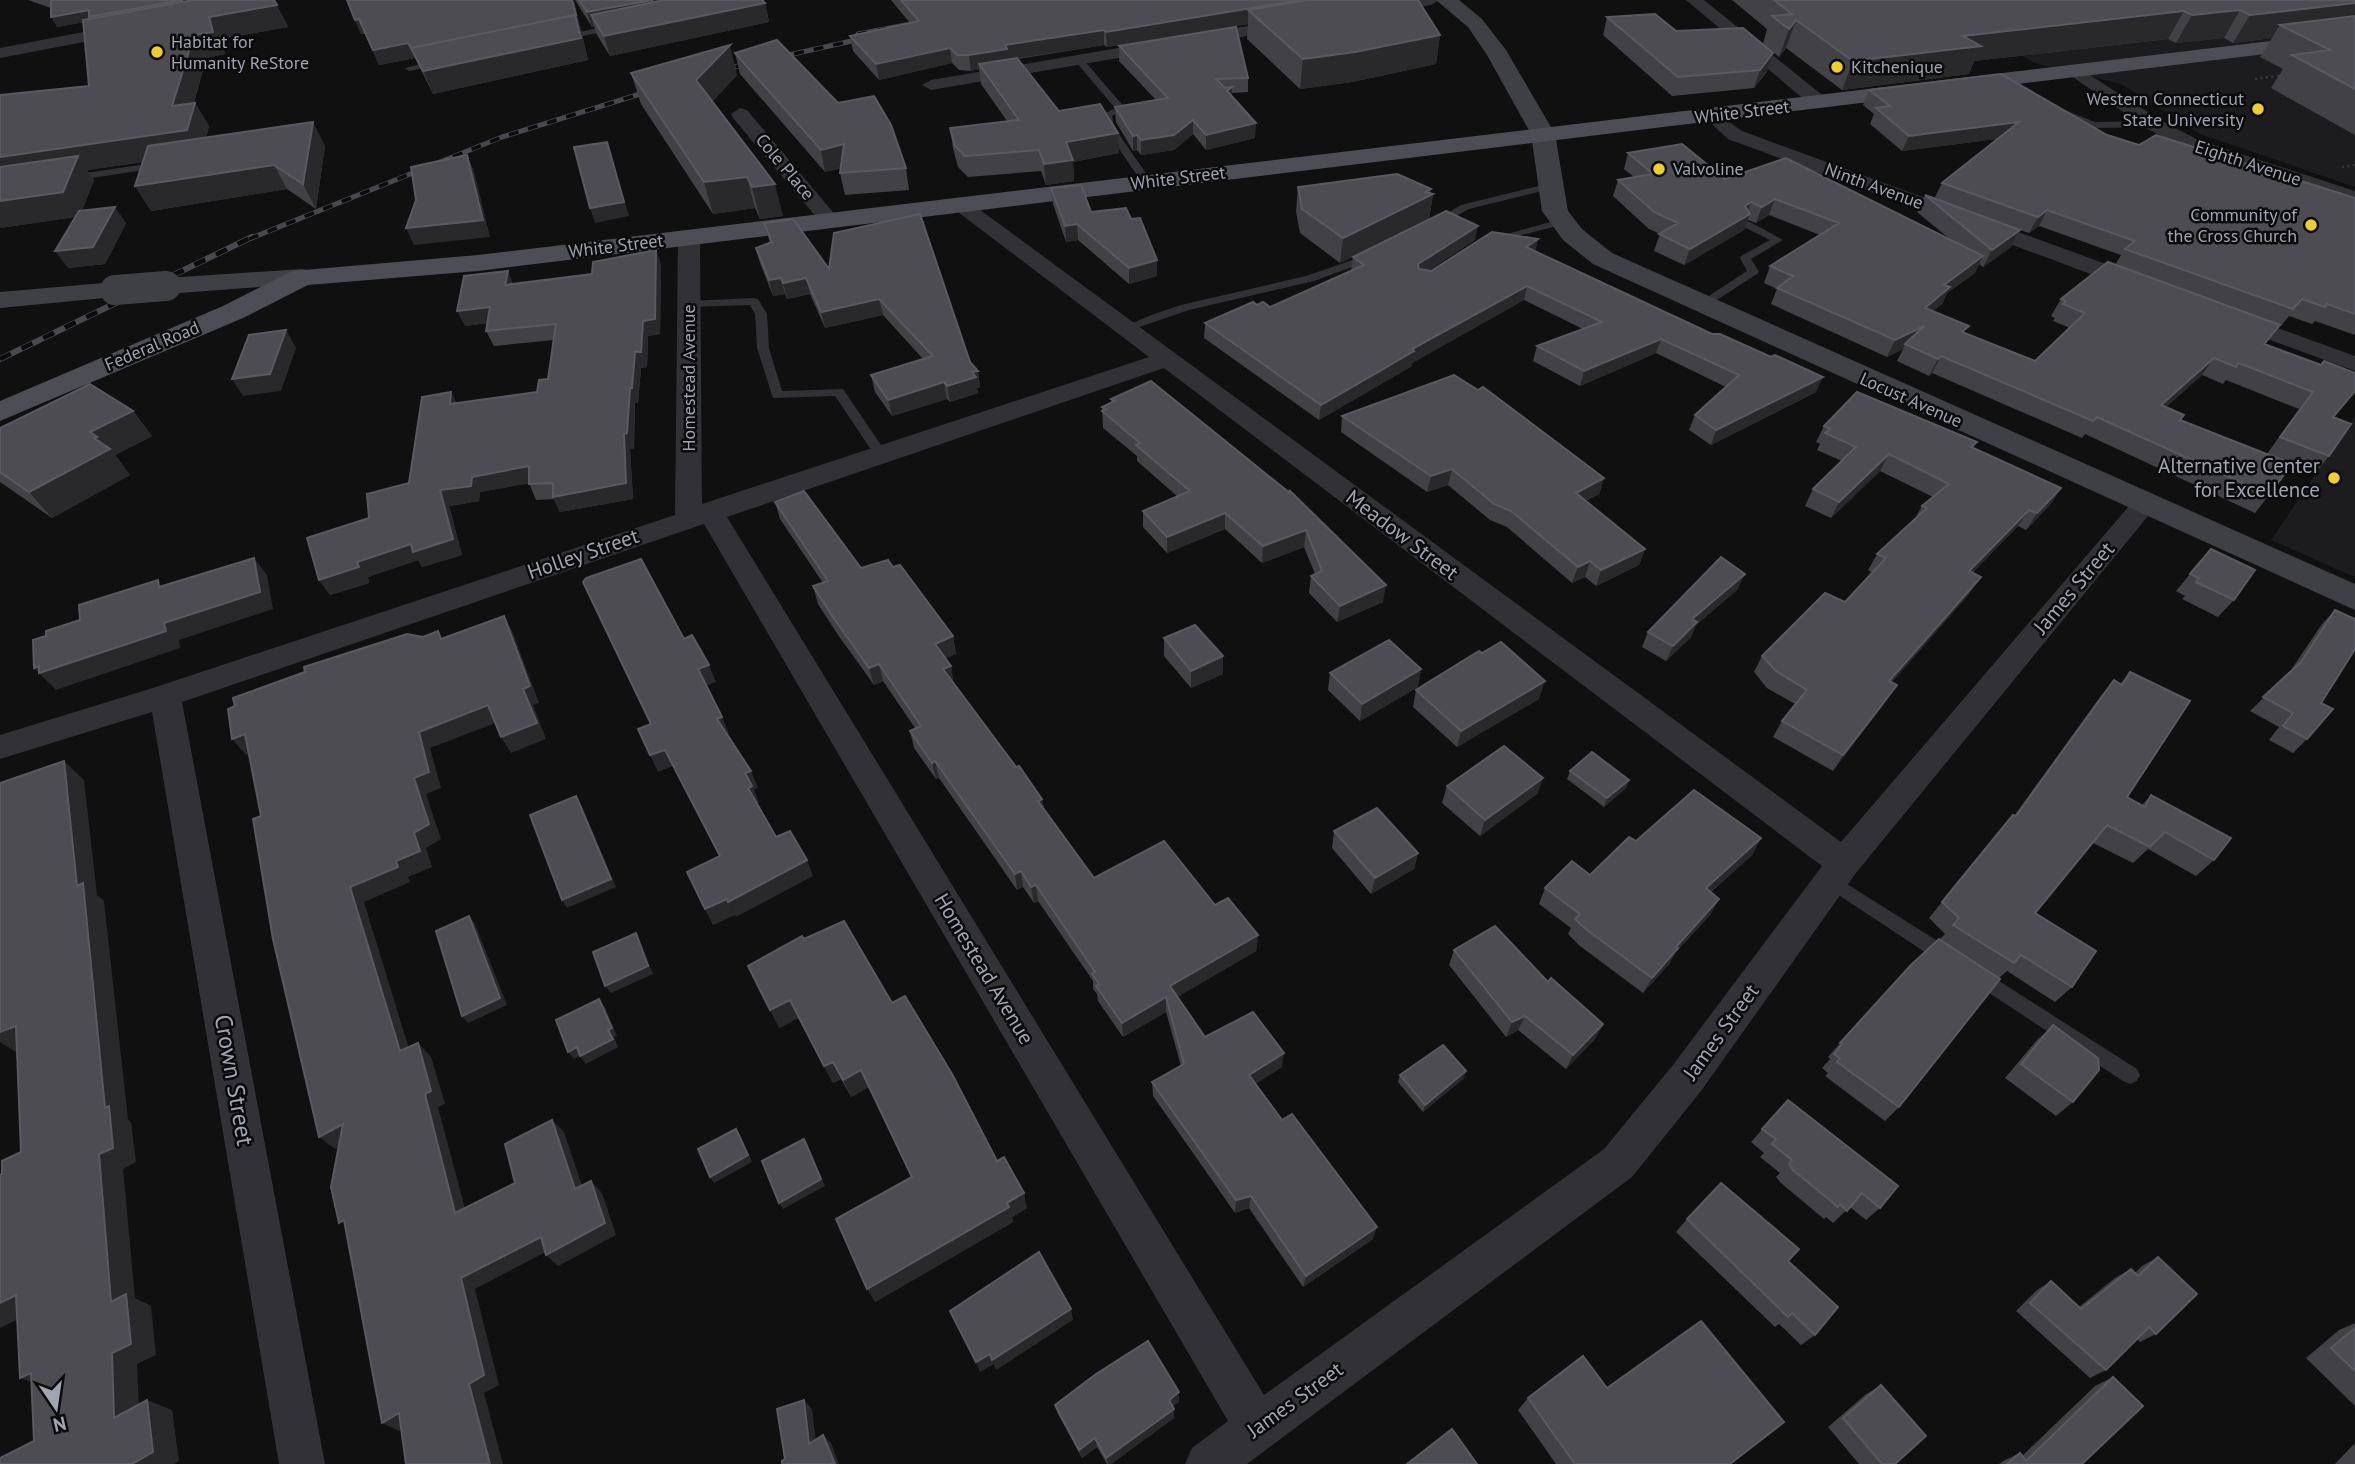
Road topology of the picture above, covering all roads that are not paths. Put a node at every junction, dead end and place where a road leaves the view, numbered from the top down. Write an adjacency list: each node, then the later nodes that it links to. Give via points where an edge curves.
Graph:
1 (1431, 0): 4 (street)
2 (1446, 0): 23 (street, via 1475,23)
3 (1694, 0): 18 (street)
4 (1364, 11)
5 (1311, 20): 12 (street)
6 (626, 24): 9 (lane)
7 (145, 25): 10 (street)
8 (2355, 37): 14 (main road, White Street)
9 (545, 41)
10 (0, 53)
11 (450, 60): 13 (lane)
12 (1079, 60): 16 (street); 26 (lane, via 1121,109 1107,115 1109,127)
13 (409, 68)
14 (2076, 71): 15 (main road, White Street); 22 (street, Eighth Avenue)
15 (1992, 82): 17 (lane); 18 (main road, White Street)
16 (931, 85)
17 (2015, 92)
18 (1819, 103): 21 (main road, White Street)
19 (2048, 106): 22 (lane, via 2094,125)
20 (740, 114): 30 (street, Cole Place)
21 (1712, 116): 23 (main road, White Street); 38 (street, Ninth Avenue, via 1735,135)
22 (2153, 124): 28 (street, Eighth Avenue, via 2211,152)
23 (1543, 134): 26 (main road, White Street); 27 (street)
24 (173, 163): 25 (lane)
25 (66, 178)
26 (1147, 182): 29 (main road, White Street)
27 (1551, 186): 31 (street); 33 (lane, via 1465,207)
28 (2355, 198)
29 (961, 205): 30 (main road, White Street); 43 (street, Meadow Street)
30 (830, 221): 34 (main road, White Street)
31 (1561, 222): 35 (lane, via 1516,231); 41 (street, Locust Avenue, via 1611,264)
32 (1746, 224): 41 (lane, via 1778,240 1745,258 1753,272)
33 (1417, 232)
34 (689, 238): 37 (main road, White Street, via 478,263); 40 (street, Homestead Avenue)
35 (1477, 247)
36 (1380, 252): 43 (lane, via 1319,278 1158,314)
37 (303, 277): 39 (street, White Street, bridge); 46 (main road, Federal Road, via 92,380)
38 (2161, 293)
39 (0, 300)
40 (689, 304): 47 (lane, via 754,301 761,314 763,348 777,396 839,392); 49 (street, Homestead Avenue)
41 (1702, 305): 48 (street, Locust Avenue)
42 (2213, 312): 45 (street)
43 (1125, 329): 44 (street, Meadow Street)
44 (1165, 360): 47 (street, Holley Street); 53 (street, Meadow Street)
45 (2355, 364)
46 (0, 412)
47 (881, 454): 49 (street, Holley Street)
48 (2144, 505): 50 (street, Locust Avenue); 53 (street, James Street)
49 (700, 514): 51 (street, Holley Street); 55 (street, Homestead Avenue)
50 (2355, 598)
51 (165, 696): 52 (street, Holley Street); 56 (street, Crown Street)
52 (0, 747)
53 (1838, 872): 54 (lane); 55 (street, James Street, via 1665,1107 1618,1163)
54 (2130, 1075)
55 (1258, 1426): 57 (street, James Street)
56 (302, 1464)
57 (1208, 1464)

